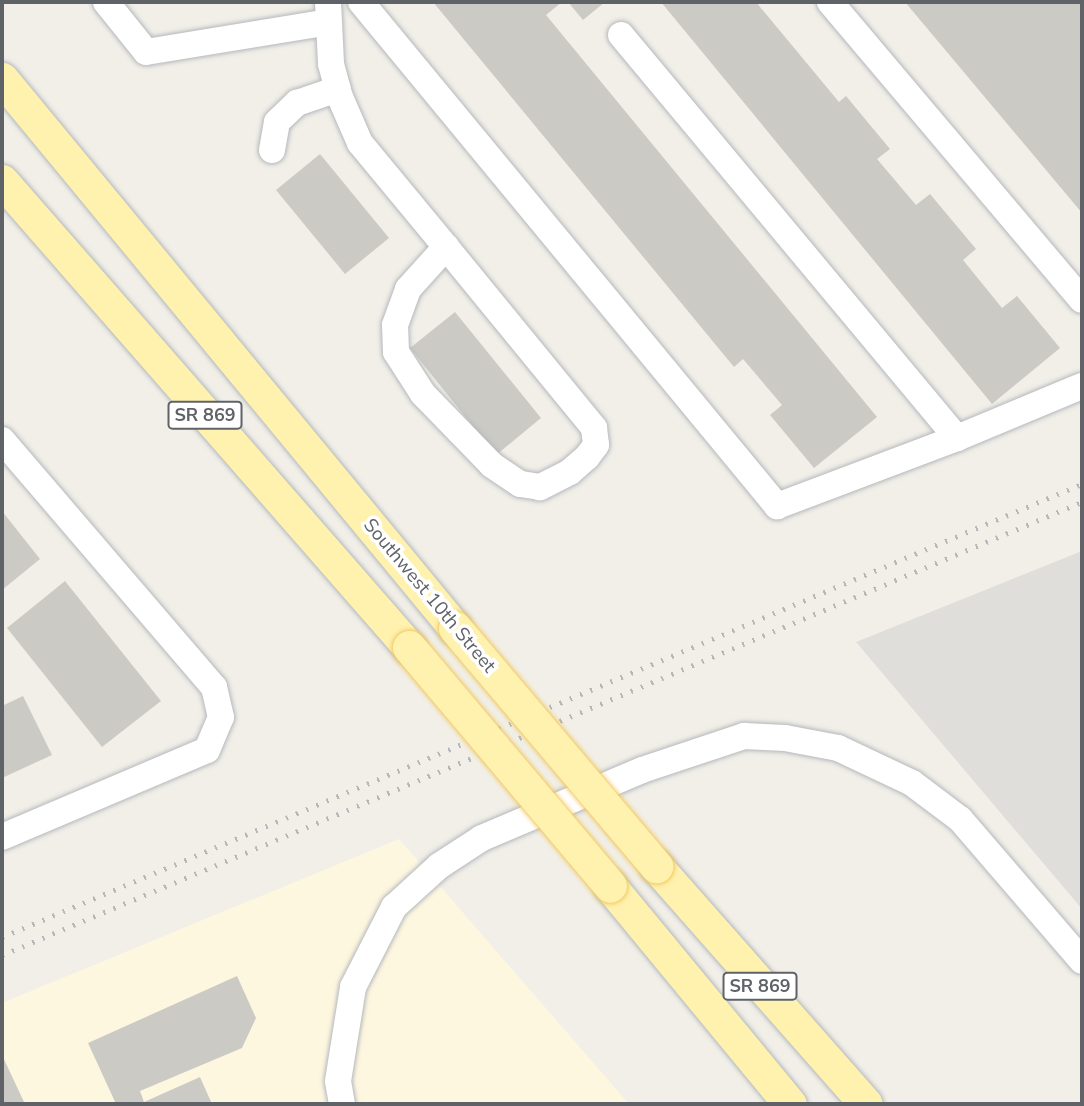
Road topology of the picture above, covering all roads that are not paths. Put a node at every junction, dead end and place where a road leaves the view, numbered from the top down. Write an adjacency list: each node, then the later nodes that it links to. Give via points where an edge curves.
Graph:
1 (106, 2): 4 (street, via 146,52)
2 (361, 2): 13 (street, via 777,506)
3 (830, 2): 11 (street)
4 (329, 12): 7 (street, via 331,64)
5 (621, 35): 13 (street)
6 (2, 79): 19 (main road, Southwest 10th Street / SR 869, bridge, via 455,628)
7 (338, 89): 8 (street, via 297,103 277,122); 10 (street, via 360,143)
8 (272, 150)
9 (2, 181): 18 (main road, SR 869, bridge, via 410,647)
10 (446, 247): 10 (street, via 594,428 596,445 587,457 540,487 520,484 492,465 423,394 396,352 395,325 408,289)
11 (1082, 300)
12 (1082, 386): 13 (street)
13 (957, 438)
14 (2, 440): 15 (street, via 214,687 222,717 207,750)
15 (2, 837)
16 (1082, 961): 17 (street, via 960,819 912,783 838,748 744,736 642,770 482,838 439,866 394,907 353,987 338,1081)
17 (342, 1104)
18 (790, 1104)
19 (866, 1104)

